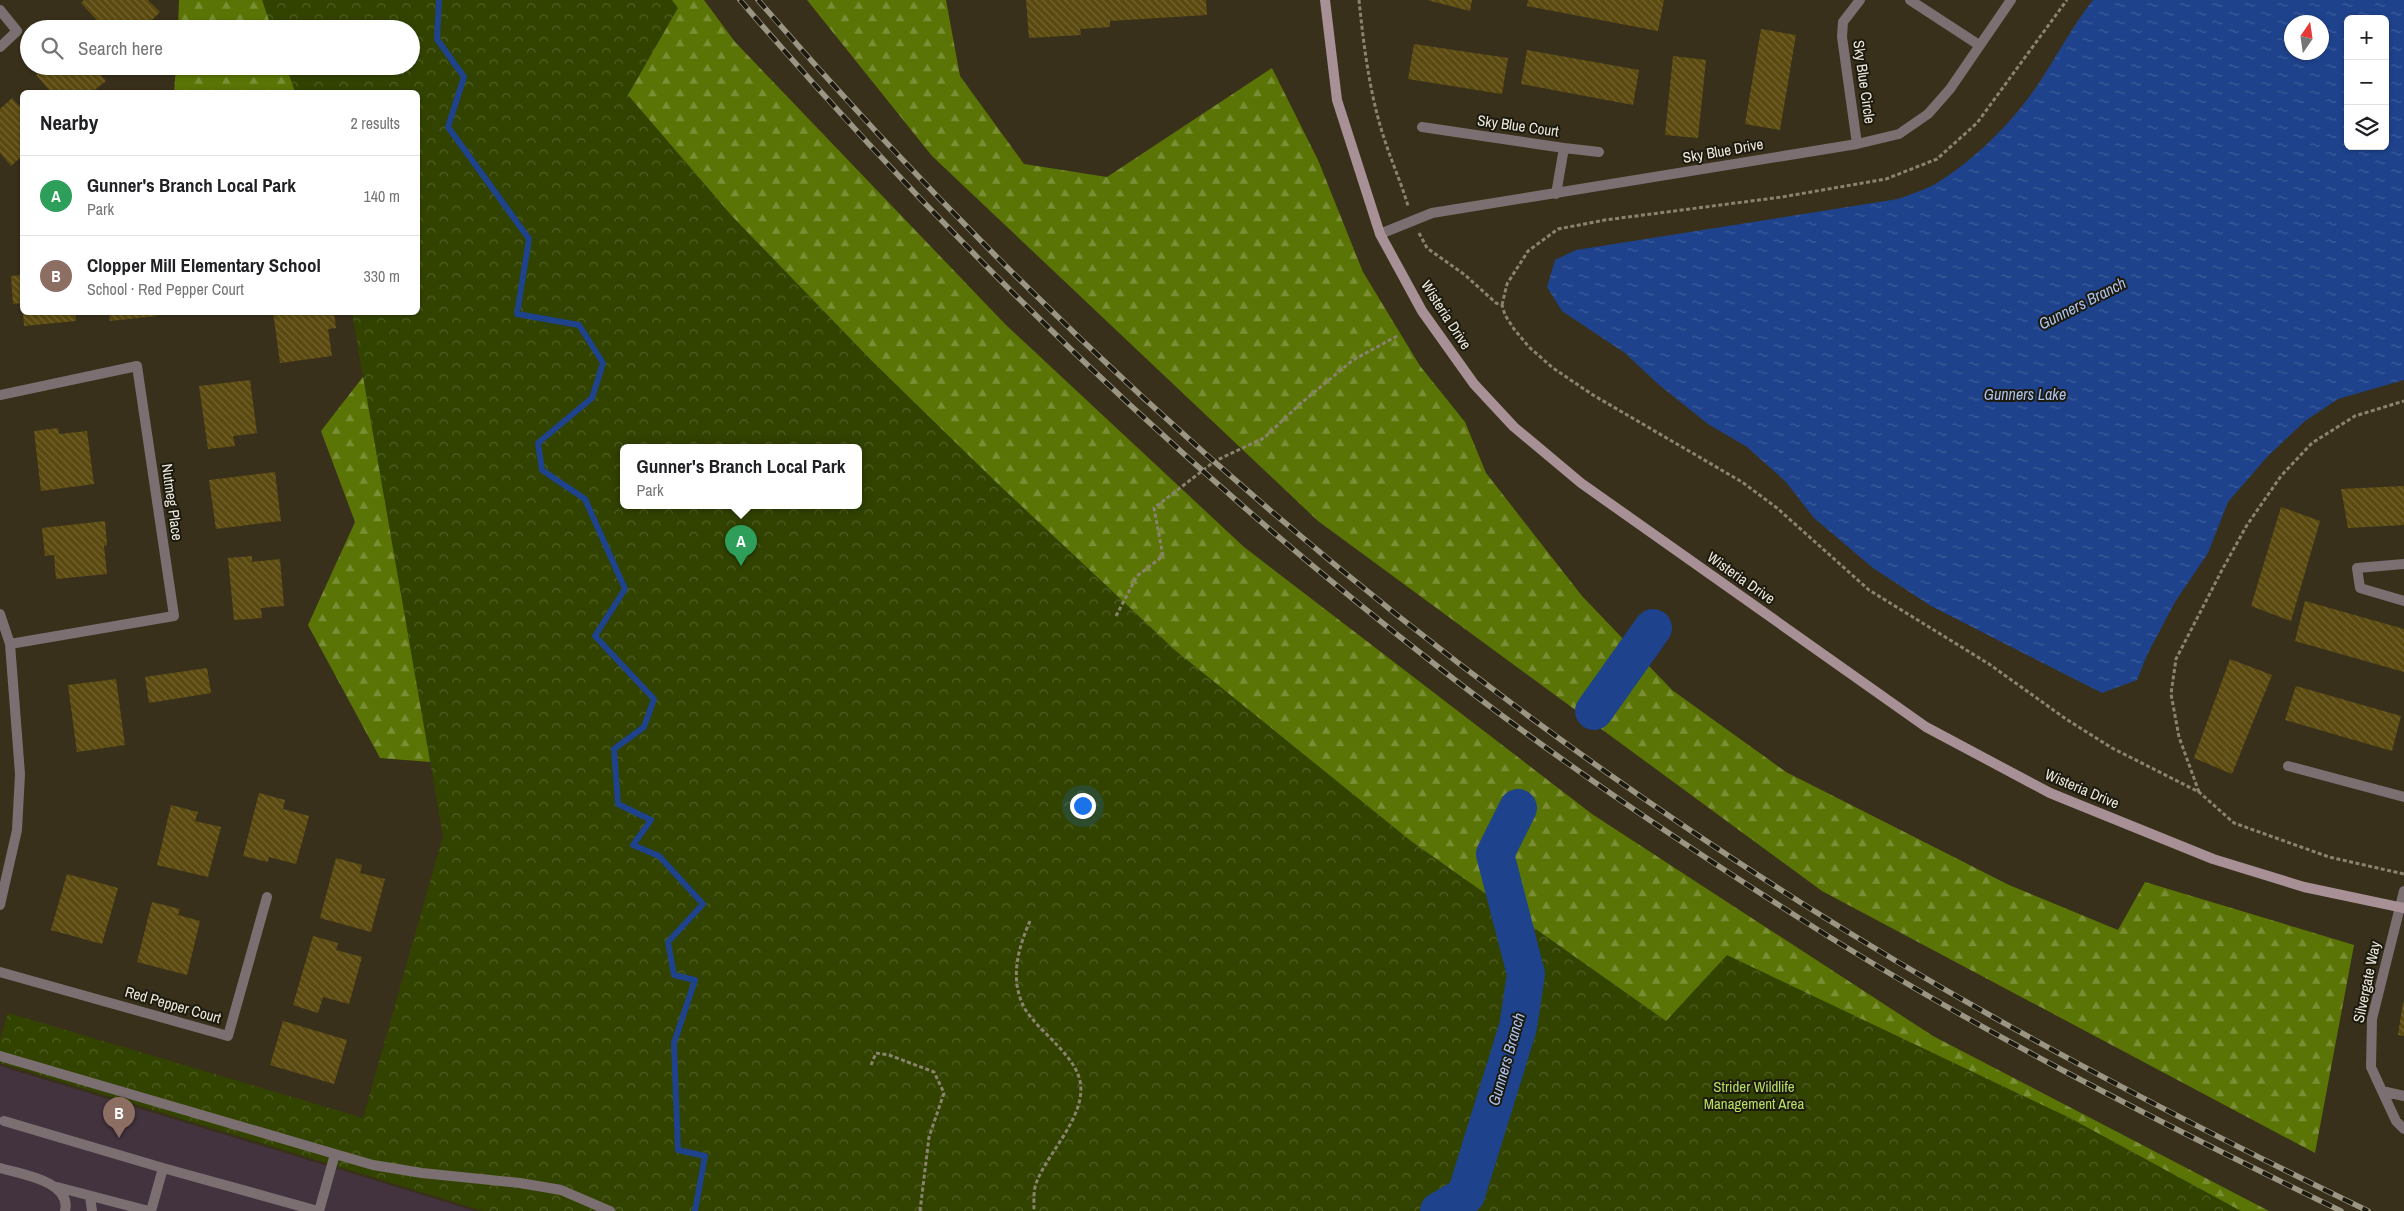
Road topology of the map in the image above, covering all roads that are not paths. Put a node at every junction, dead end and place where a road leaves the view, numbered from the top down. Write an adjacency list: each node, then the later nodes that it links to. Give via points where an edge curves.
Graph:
1 (1325, 0): 13 (street, Wisteria Drive, via 1337,100)
2 (1860, 0): 9 (street, Sky Blue Circle, via 1843,22 1842,37)
3 (1910, 0): 6 (street)
4 (2011, 0): 6 (street, Sky Blue Drive)
5 (0, 10): 7 (street, via 17,31)
6 (1979, 44): 9 (street, Sky Blue Drive, via 1950,89 1928,114 1899,134)
7 (0, 47)
8 (1422, 127): 10 (street, Sky Blue Court)
9 (1857, 144): 12 (street, Sky Blue Drive)
10 (1564, 148): 11 (street); 12 (street, Sky Blue Court)
11 (1599, 152)
12 (1556, 194): 13 (street, Sky Blue Drive, via 1432,213)
13 (1380, 234): 25 (street, Wisteria Drive, via 1422,311 1474,384 1514,427 1581,483 1926,727 2050,793 2213,859 2304,887)
14 (0, 394): 18 (street, Nutmeg Place, via 137,366 174,616)
15 (2404, 564): 16 (street, via 2357,568 2360,588)
16 (2404, 601)
17 (0, 614): 18 (street)
18 (10, 644): 21 (street, via 20,774 17,830)
19 (2288, 766): 20 (street)
20 (2404, 797)
21 (3, 881): 24 (street)
22 (2404, 891): 25 (street, Silvergate Way)
23 (267, 897): 26 (street, Red Pepper Court, via 228,1036)
24 (0, 905)
25 (2402, 908): 28 (street, Silvergate Way, via 2372,1019 2371,1067)
26 (0, 972)
27 (0, 1056): 32 (street)
28 (2382, 1092): 29 (street); 31 (street, Silvergate Way, via 2396,1121)
29 (2404, 1096)
30 (4, 1122): 34 (street)
31 (2404, 1129)
32 (335, 1154): 40 (street); 41 (street, via 373,1165 561,1190)
33 (0, 1168): 35 (street)
34 (163, 1168): 39 (street); 40 (street)
35 (57, 1187): 36 (street); 37 (street, via 64,1198)
36 (90, 1196): 38 (street); 39 (street)
37 (65, 1211)
38 (92, 1211)
39 (150, 1211)
40 (318, 1211)
41 (610, 1211)

